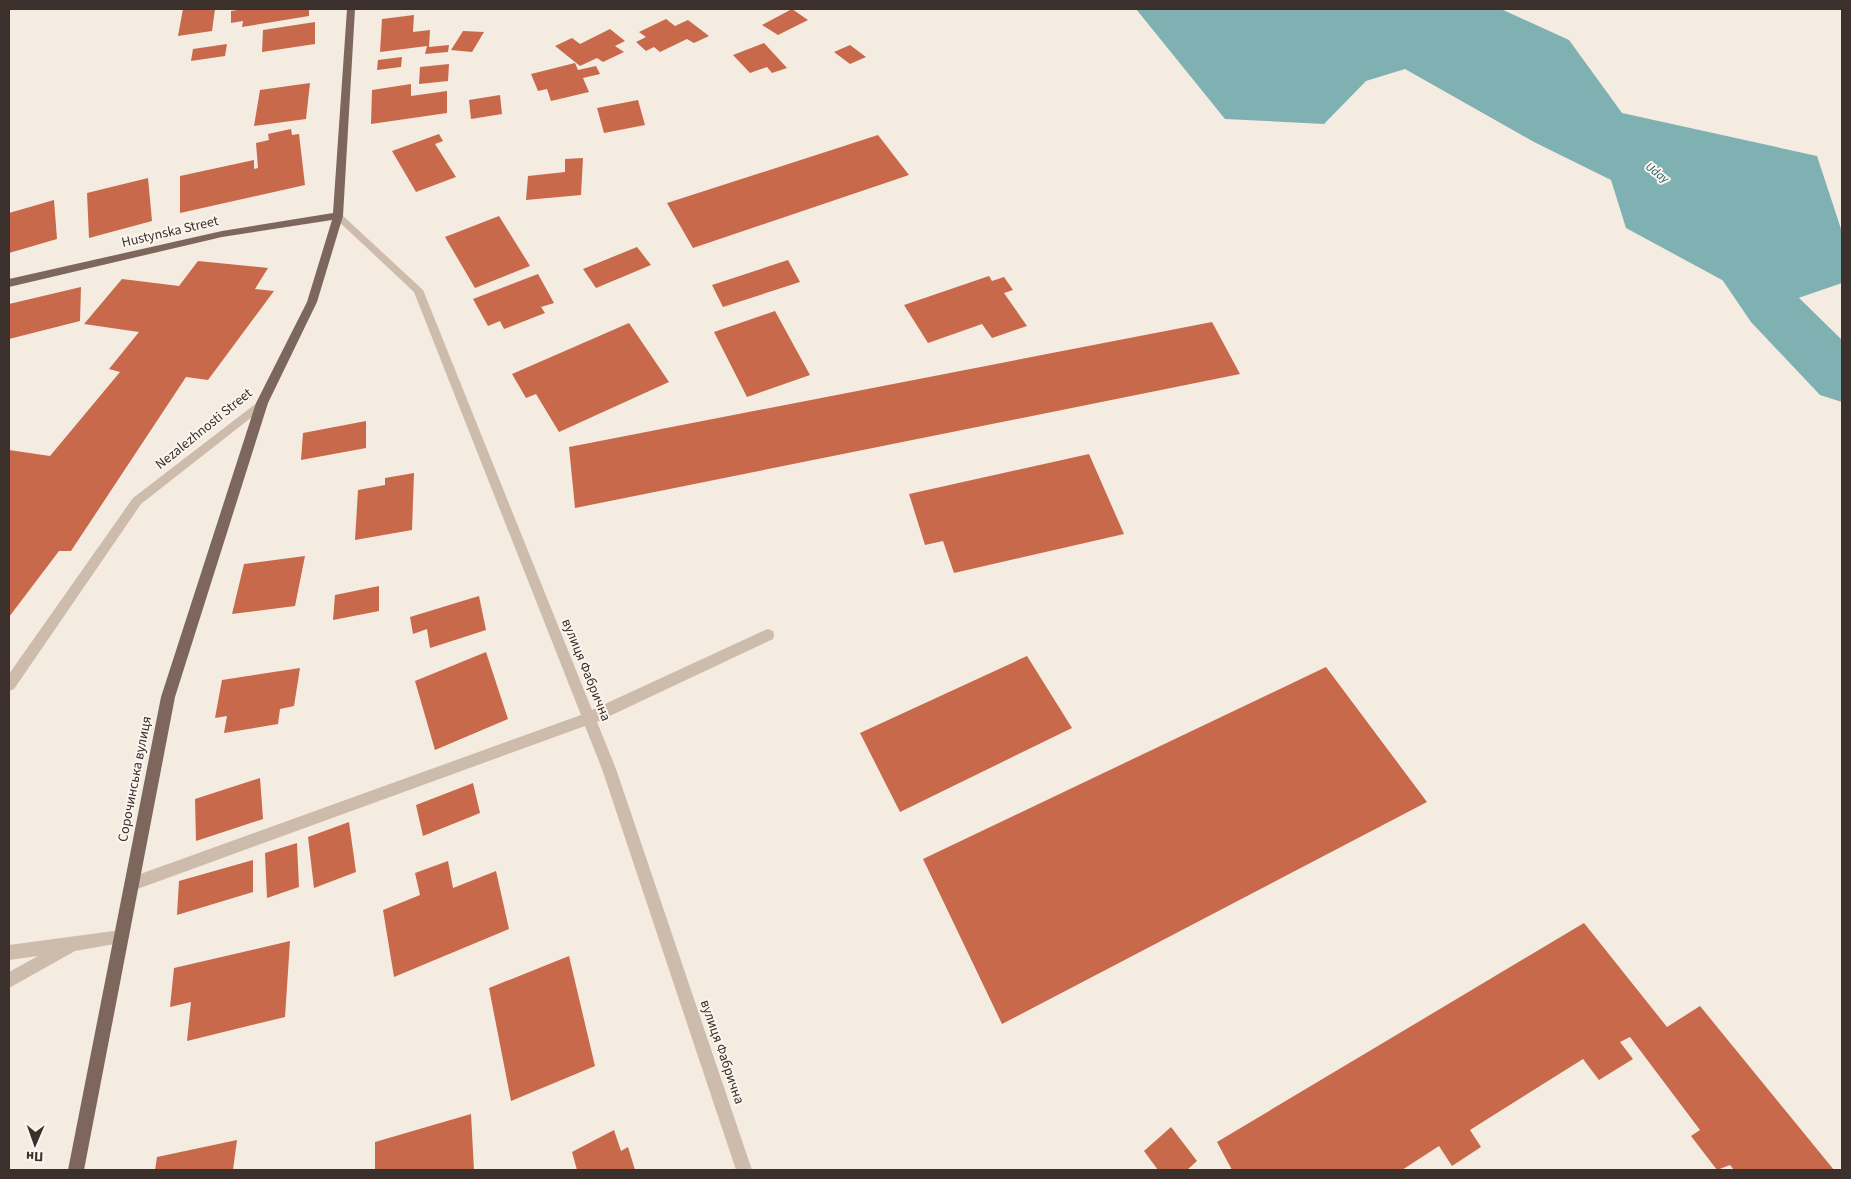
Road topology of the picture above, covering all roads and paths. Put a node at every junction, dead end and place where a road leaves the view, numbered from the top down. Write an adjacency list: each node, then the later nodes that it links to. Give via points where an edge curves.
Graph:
1 (351, 9): 2 (main road, Nezalezhnosti Street)
2 (338, 216): 3 (main road, Hustynska Street, via 222,234); 4 (main road, Nezalezhnosti Street, via 312,302); 7 (street, вулиця Фабрична, via 418,290)
3 (9, 283)
4 (262, 403): 6 (street, Nezalezhnosti Street, via 138,501); 8 (main road, Сорочинська вулиця, via 168,697)
5 (768, 635): 7 (street)
6 (9, 685)
7 (588, 719): 8 (street); 14 (street, вулиця Фабрична, via 609,769)
8 (132, 884): 9 (main road, Сорочинська вулиця)
9 (121, 937): 10 (street); 13 (main road, Сорочинська вулиця)
10 (76, 944): 11 (street); 12 (street)
11 (9, 952)
12 (9, 980)
13 (76, 1170)
14 (744, 1170)

